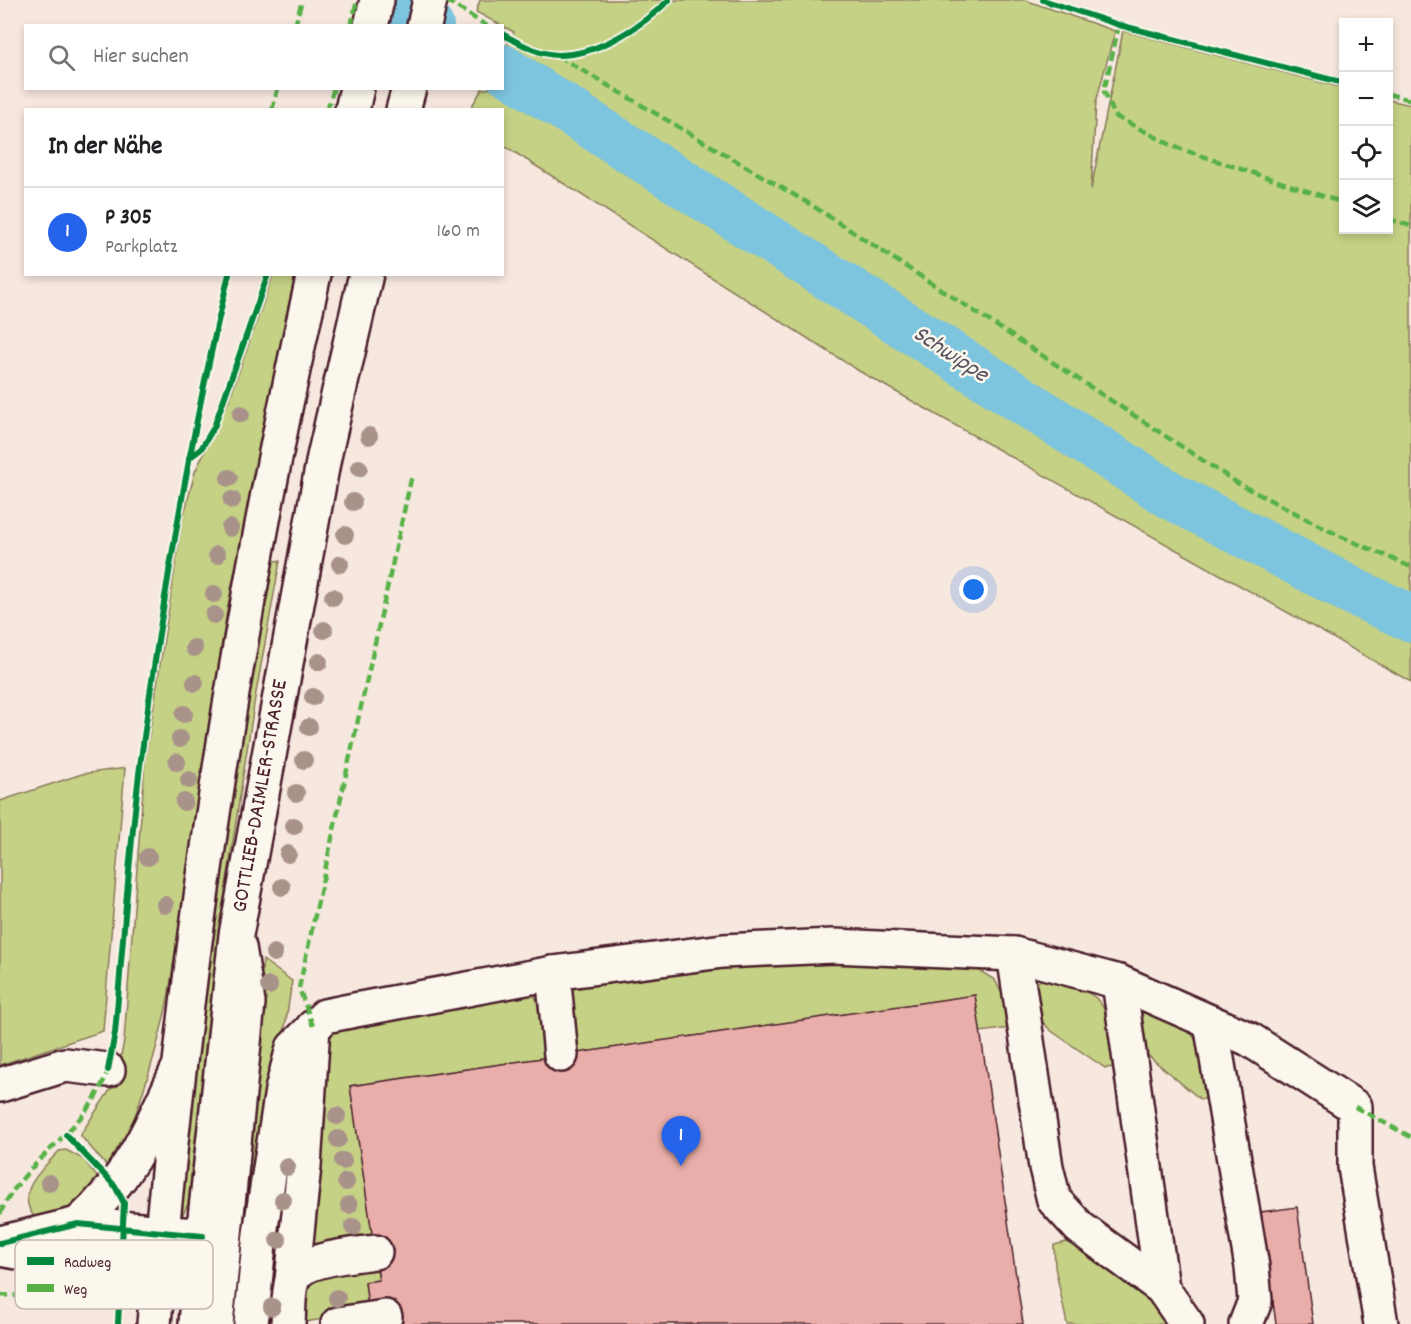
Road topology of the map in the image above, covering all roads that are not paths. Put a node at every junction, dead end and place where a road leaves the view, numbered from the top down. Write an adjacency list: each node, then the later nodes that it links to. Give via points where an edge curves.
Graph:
1 (377, 0): 3 (main road)
2 (430, 0): 4 (main road)
3 (371, 24)
4 (424, 24)
5 (357, 90): 6 (main road)
6 (352, 108)
7 (315, 276): 16 (main road, GOTTLIEB-DAIMLER-STRASSE, via 255,565 210,828)
8 (366, 276): 9 (main road, GOTTLIEB-DAIMLER-STRASSE, via 324,457)
9 (237, 935): 21 (main road, GOTTLIEB-DAIMLER-STRASSE); 35 (main road, via 248,1003)
10 (1014, 954): 11 (main road, via 919,949 723,951); 12 (main road); 29 (main road, via 1054,1200 1080,1228)
11 (553, 973): 14 (main road, via 325,1016); 15 (main road)
12 (1119, 982): 13 (main road); 29 (main road)
13 (1211, 1023): 40 (main road, via 1252,1267 1255,1301); 41 (main road, via 1249,1039 1355,1107 1355,1167)
14 (313, 1026): 28 (main road); 36 (main road, via 293,1048 282,1090)
15 (561, 1055)
16 (178, 1069): 19 (main road, via 139,1152 115,1186); 20 (main road, GOTTLIEB-DAIMLER-STRASSE)
17 (108, 1070): 18 (main road, via 65,1065)
18 (0, 1085)
19 (78, 1224): 20 (main road); 24 (main road)
20 (161, 1230): 21 (main road); 22 (main road, GOTTLIEB-DAIMLER-STRASSE)
21 (203, 1236): 23 (main road, GOTTLIEB-DAIMLER-STRASSE)
22 (160, 1240)
23 (203, 1240)
24 (0, 1243)
25 (0, 1249): 26 (main road)
26 (15, 1252)
27 (375, 1252): 28 (main road, via 316,1262)
28 (292, 1280): 37 (main road)
29 (1162, 1288): 39 (main road)
30 (155, 1309): 33 (main road, GOTTLIEB-DAIMLER-STRASSE)
31 (197, 1309): 34 (main road, GOTTLIEB-DAIMLER-STRASSE)
32 (385, 1317): 38 (main road)
33 (154, 1324)
34 (196, 1324)
35 (216, 1324)
36 (251, 1324)
37 (288, 1324)
38 (338, 1324)
39 (1187, 1324)
40 (1246, 1324)
41 (1381, 1324)

